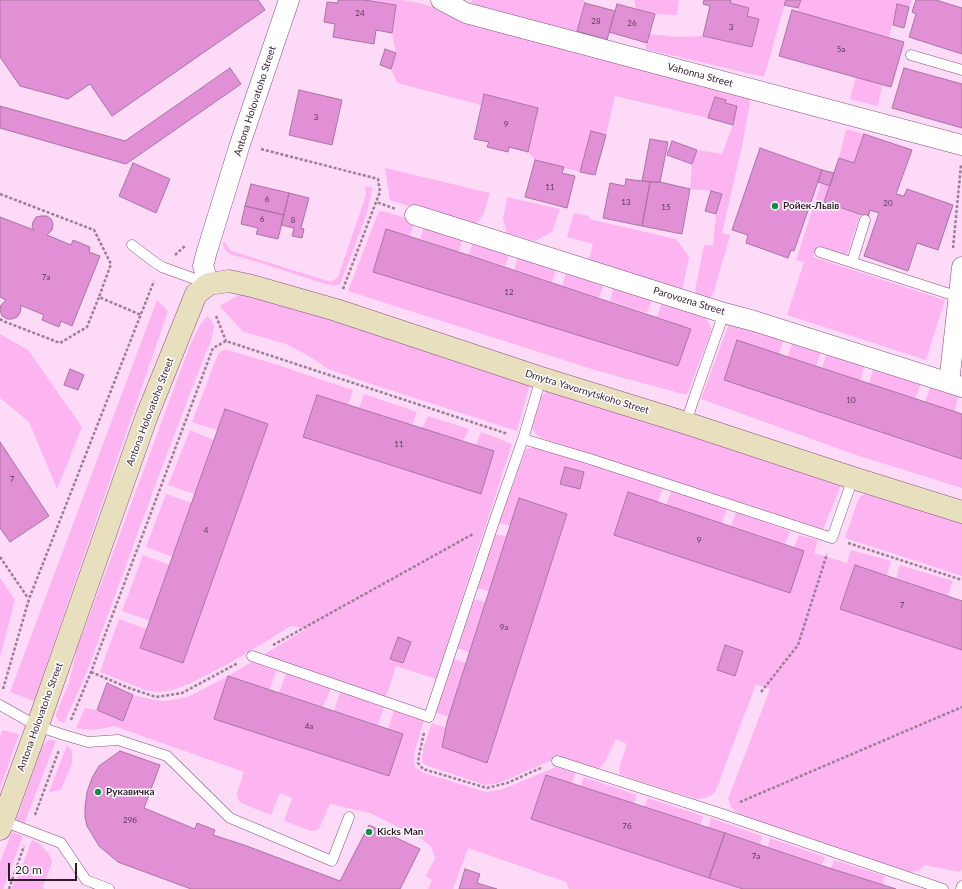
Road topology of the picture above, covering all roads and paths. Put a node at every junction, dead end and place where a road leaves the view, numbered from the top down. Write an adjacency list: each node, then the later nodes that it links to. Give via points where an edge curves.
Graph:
1 (289, 0): 5 (street, Antona Holovatoho Street)
2 (441, 0): 6 (street, Vahonna Street, via 466,13)
3 (911, 55): 4 (lane)
4 (962, 70)
5 (240, 144): 9 (path, via 378,179 380,192); 18 (street, Antona Holovatoho Street, via 203,266)
6 (962, 144)
7 (962, 163): 15 (path)
8 (0, 194): 20 (path, via 94,230 111,264)
9 (376, 202): 10 (path); 19 (path)
10 (415, 216): 22 (street, Parovozna Street)
11 (865, 220): 16 (lane)
12 (187, 244): 17 (path)
13 (132, 245): 17 (lane)
14 (820, 252): 16 (lane)
15 (957, 261): 21 (street)
16 (852, 262): 21 (lane)
17 (162, 267): 18 (lane); 23 (path)
18 (209, 284): 27 (street, Dmytra Yavornytskoho Street, via 229,281 252,286 336,310); 45 (street, Antona Holovatoho Street, via 196,294 146,418)
19 (342, 292)
20 (99, 297): 23 (path); 25 (path, via 87,327 60,343)
21 (959, 297): 28 (street)
22 (724, 313): 28 (street, Parovozna Street); 29 (lane)
23 (141, 315): 37 (path)
24 (216, 316): 26 (path)
25 (0, 319)
26 (226, 341): 30 (path); 39 (path, via 214,348)
27 (541, 378): 29 (street, Dmytra Yavornytskoho Street); 30 (lane)
28 (955, 385)
29 (686, 423): 31 (street, Dmytra Yavornytskoho Street)
30 (523, 439): 33 (lane); 34 (lane)
31 (853, 478): 32 (street, Dmytra Yavornytskoho Street); 34 (lane)
32 (962, 512)
33 (494, 522): 38 (path); 44 (lane)
34 (832, 538): 36 (path); 41 (path, via 798,645)
35 (0, 556): 37 (path)
36 (962, 580)
37 (29, 599): 40 (path)
38 (252, 656): 39 (path, via 182,693 156,697); 44 (lane)
39 (92, 672): 46 (path)
40 (2, 692)
41 (761, 692)
42 (0, 705): 45 (lane)
43 (962, 707): 48 (path)
44 (429, 717): 47 (path, via 418,763 423,769 487,788 507,783)
45 (37, 726): 46 (lane); 50 (street, Antona Holovatoho Street)
46 (64, 735): 49 (lane, via 88,742 118,740 166,756 230,818 332,861); 51 (path)
47 (556, 761): 48 (lane)
48 (716, 812): 54 (lane)
49 (349, 817)
50 (1, 825): 51 (lane)
51 (30, 830): 52 (path); 53 (lane, via 61,843 86,880)
52 (9, 889)
53 (109, 889)
54 (943, 889)

